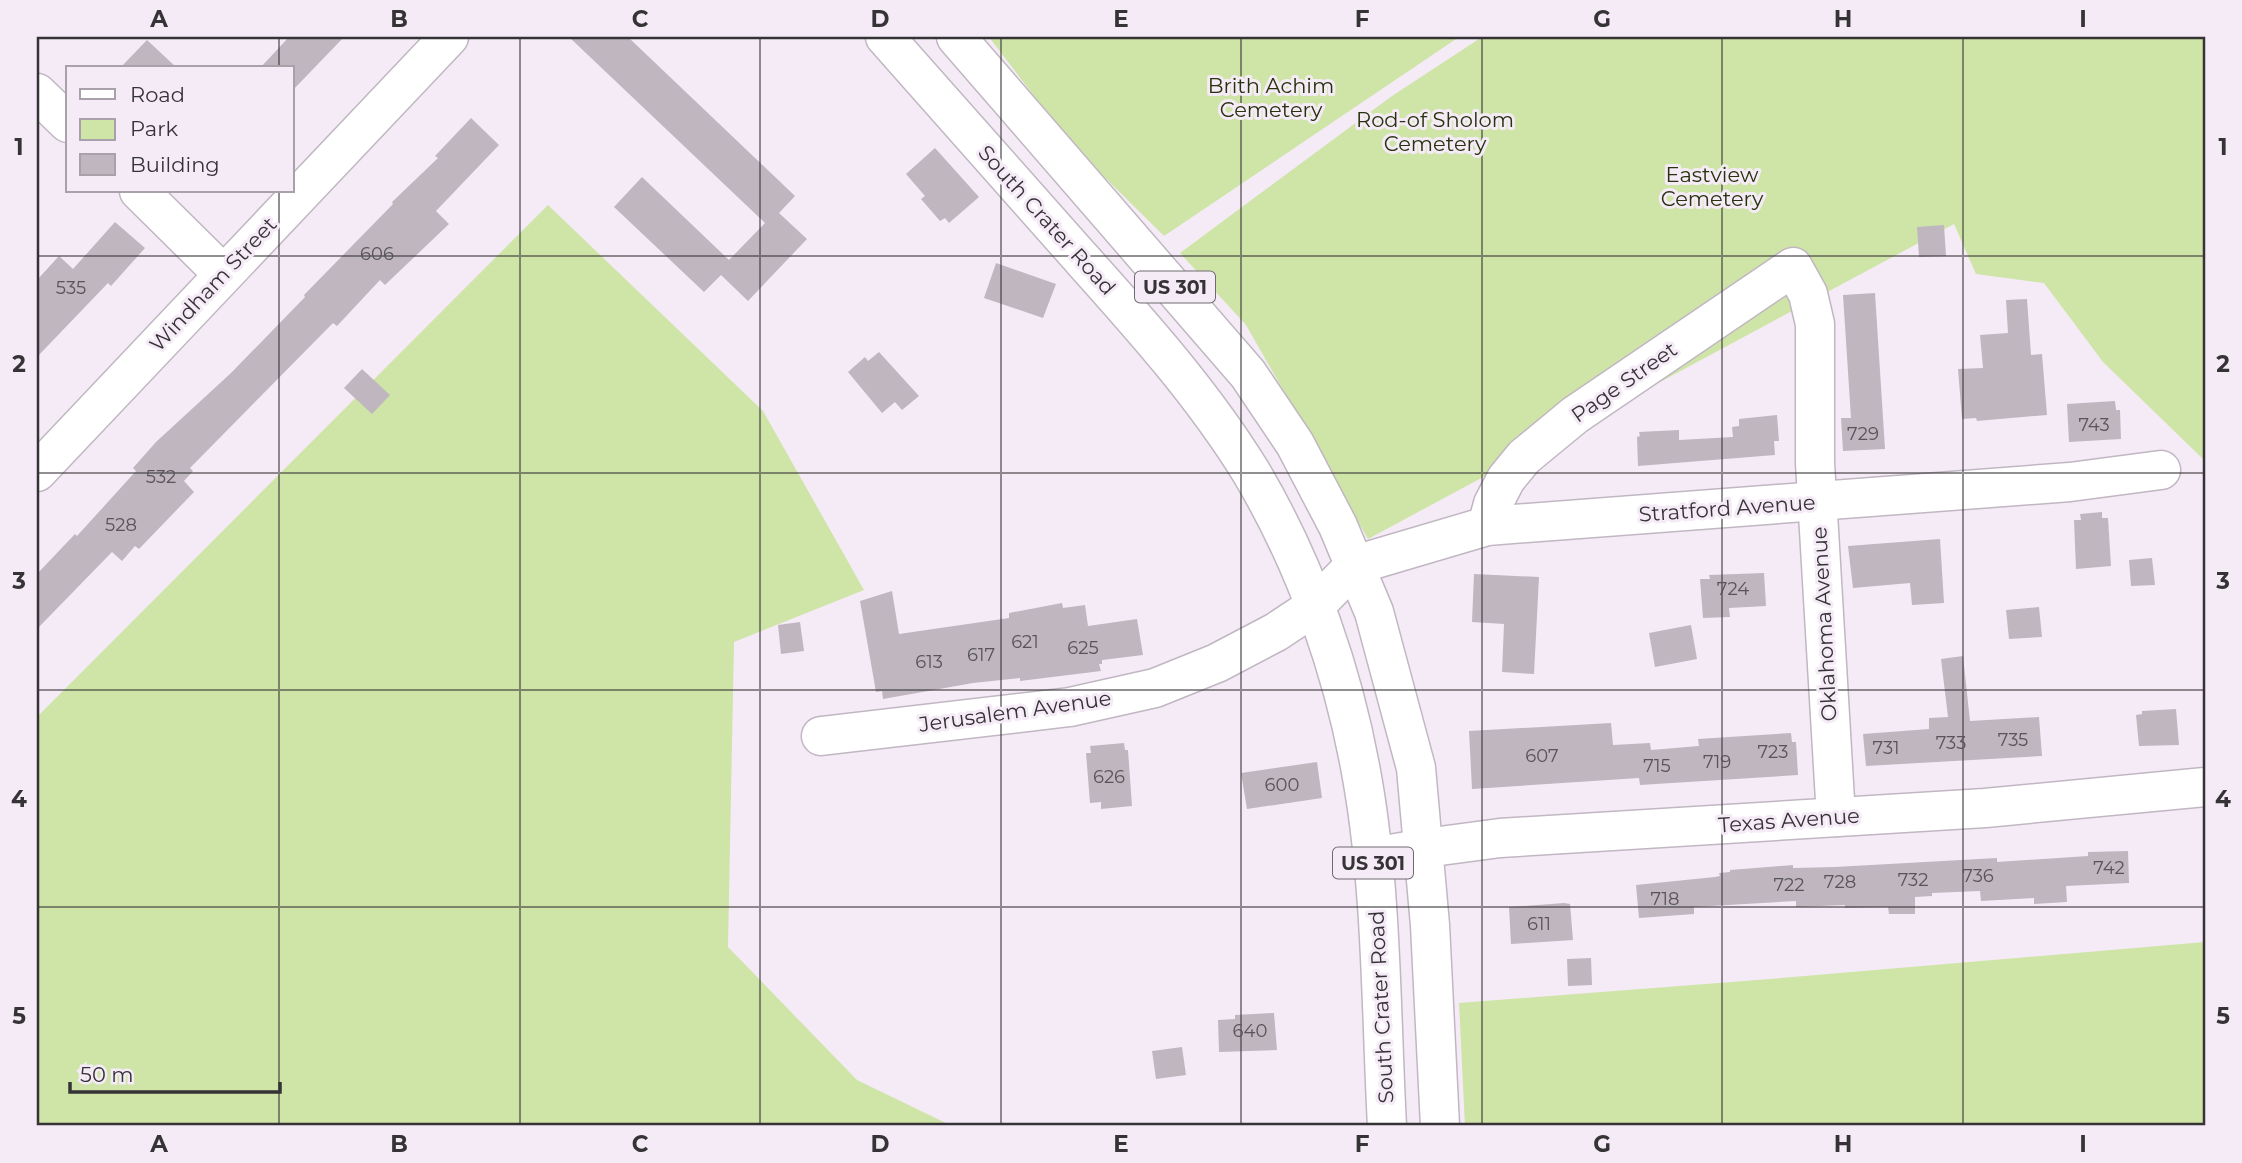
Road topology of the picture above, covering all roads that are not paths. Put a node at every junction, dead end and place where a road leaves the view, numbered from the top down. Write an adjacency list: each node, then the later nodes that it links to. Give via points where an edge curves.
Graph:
1 (449, 37): 8 (street, Windham Street)
2 (885, 37): 14 (street, South Crater Road / US 301, via 1140,324 1212,413 1275,515)
3 (956, 37): 13 (street, US 301, via 1248,374 1325,497)
4 (37, 93): 5 (street)
5 (66, 121)
6 (140, 192): 8 (street)
7 (1794, 267): 11 (street, Oklahoma Avenue, via 1808,294 1815,324); 12 (street, Page Street, via 1575,415 1524,457 1506,479)
8 (223, 274): 10 (street, Windham Street)
9 (2161, 470): 11 (street, Stratford Avenue, via 2070,482)
10 (37, 472)
11 (1817, 502): 12 (street, Stratford Avenue); 17 (street, Oklahoma Avenue)
12 (1487, 526): 13 (street, Stratford Avenue)
13 (1355, 565): 14 (street, Stratford Avenue); 18 (street, US 301, via 1374,611 1416,768)
14 (1315, 606): 15 (street, Jerusalem Avenue, via 1276,632 1155,688 1070,707); 19 (street, South Crater Road / US 301, via 1348,711)
15 (821, 736)
16 (2205, 787): 17 (street, Texas Avenue)
17 (1836, 817): 18 (street, Texas Avenue, via 1500,838)
18 (1424, 848): 19 (street, Texas Avenue); 21 (street, US 301)
19 (1373, 857): 20 (street, South Crater Road / US 301)
20 (1387, 1126)
21 (1440, 1126)

